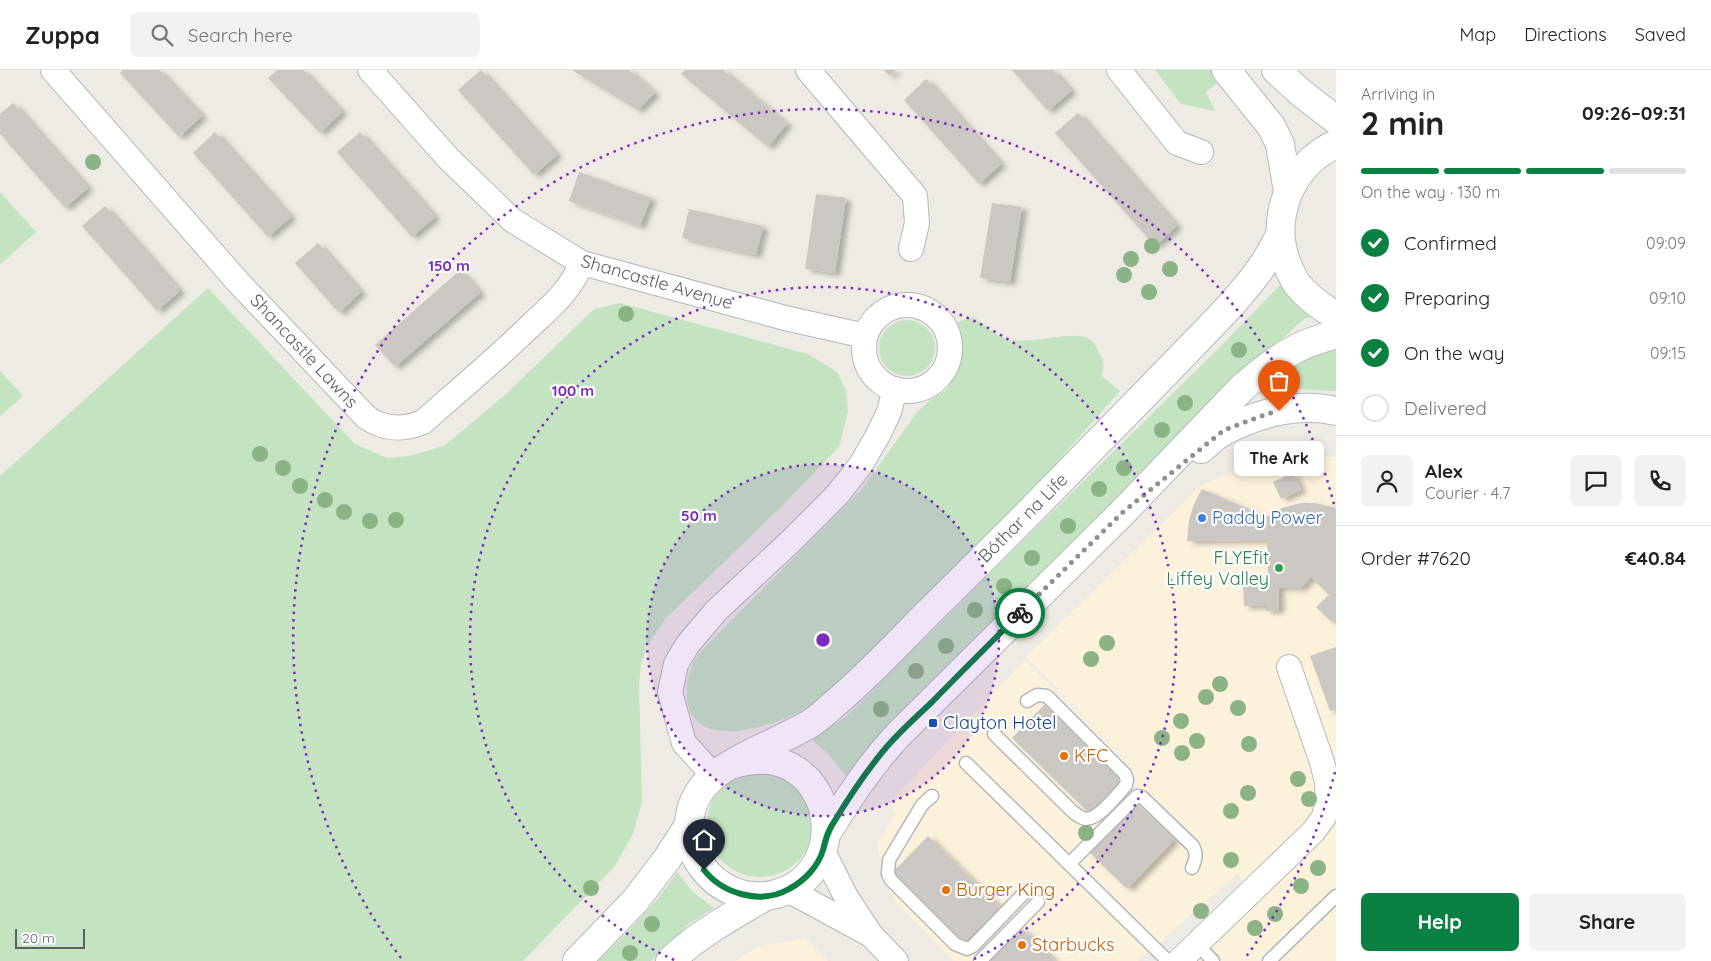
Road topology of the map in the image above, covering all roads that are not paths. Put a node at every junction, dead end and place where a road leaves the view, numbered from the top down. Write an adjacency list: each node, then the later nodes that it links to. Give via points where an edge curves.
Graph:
1 (53, 70): 13 (street, Shancastle Lawns, via 238,282 366,418 376,424 412,427 423,422 564,294)
2 (370, 70): 13 (street, Shancastle Avenue, via 448,158 512,220)
3 (808, 70): 12 (street, via 915,196 917,223)
4 (1118, 70): 9 (street, via 1177,143)
5 (1226, 70): 10 (street, via 1272,126 1280,144)
6 (1276, 70): 7 (street)
7 (1336, 120)
8 (1336, 144): 10 (street, via 1301,170)
9 (1201, 152)
10 (1288, 192): 11 (street)
11 (1280, 235): 14 (street, via 1285,260 1296,283 1314,302); 24 (street, Bóthar na Life, via 1266,261 1232,304 1027,516 854,687 808,726)
12 (911, 249)
13 (582, 263): 16 (street, Shancastle Avenue, via 792,320)
14 (1336, 316)
15 (1336, 334): 19 (street, via 1288,353 1257,375)
16 (865, 336): 17 (street, via 863,350 869,369 882,384); 17 (street, via 879,315 903,305 929,311 946,331 950,345 943,371 922,388)
17 (895, 389): 24 (street, via 878,437 837,495 716,612 688,644 676,664 670,692 684,743)
18 (1336, 411): 19 (street, via 1316,407 1291,408 1224,430)
19 (1123, 512): 27 (street, via 884,750 851,794)
20 (1289, 667): 35 (street, via 1326,776 1328,802 1324,817 1313,832)
21 (1027, 701): 22 (lane, via 1037,694 1047,696 1125,774 1126,785 1096,816 1082,818 1072,811)
22 (994, 734)
23 (966, 763): 28 (lane)
24 (723, 770): 26 (street, Bóthar na Life, via 700,790 692,806); 27 (street, via 756,759 775,761 793,769 808,781 819,797 826,816)
25 (932, 796): 30 (lane, via 922,805 889,860 891,880 916,906 956,944 967,949)
26 (689, 825): 31 (street, Bóthar na Life, via 691,844 698,862 710,878 726,890 746,896); 36 (street, Bóthar na Life, via 635,901)
27 (824, 842): 31 (street, via 815,867 803,880); 34 (street, via 846,898)
28 (1070, 864): 29 (lane, via 1137,796 1142,797 1193,846 1196,860); 40 (lane)
29 (1192, 868)
30 (1027, 890)
31 (777, 893): 34 (street); 37 (street, via 714,925)
32 (1336, 896): 43 (lane)
33 (1038, 902): 39 (lane)
34 (871, 935): 38 (street)
35 (1197, 944): 41 (street); 42 (lane)
36 (578, 961)
37 (670, 961)
38 (896, 961)
39 (980, 961)
40 (1168, 961)
41 (1179, 961)
42 (1213, 961)
43 (1269, 961)

